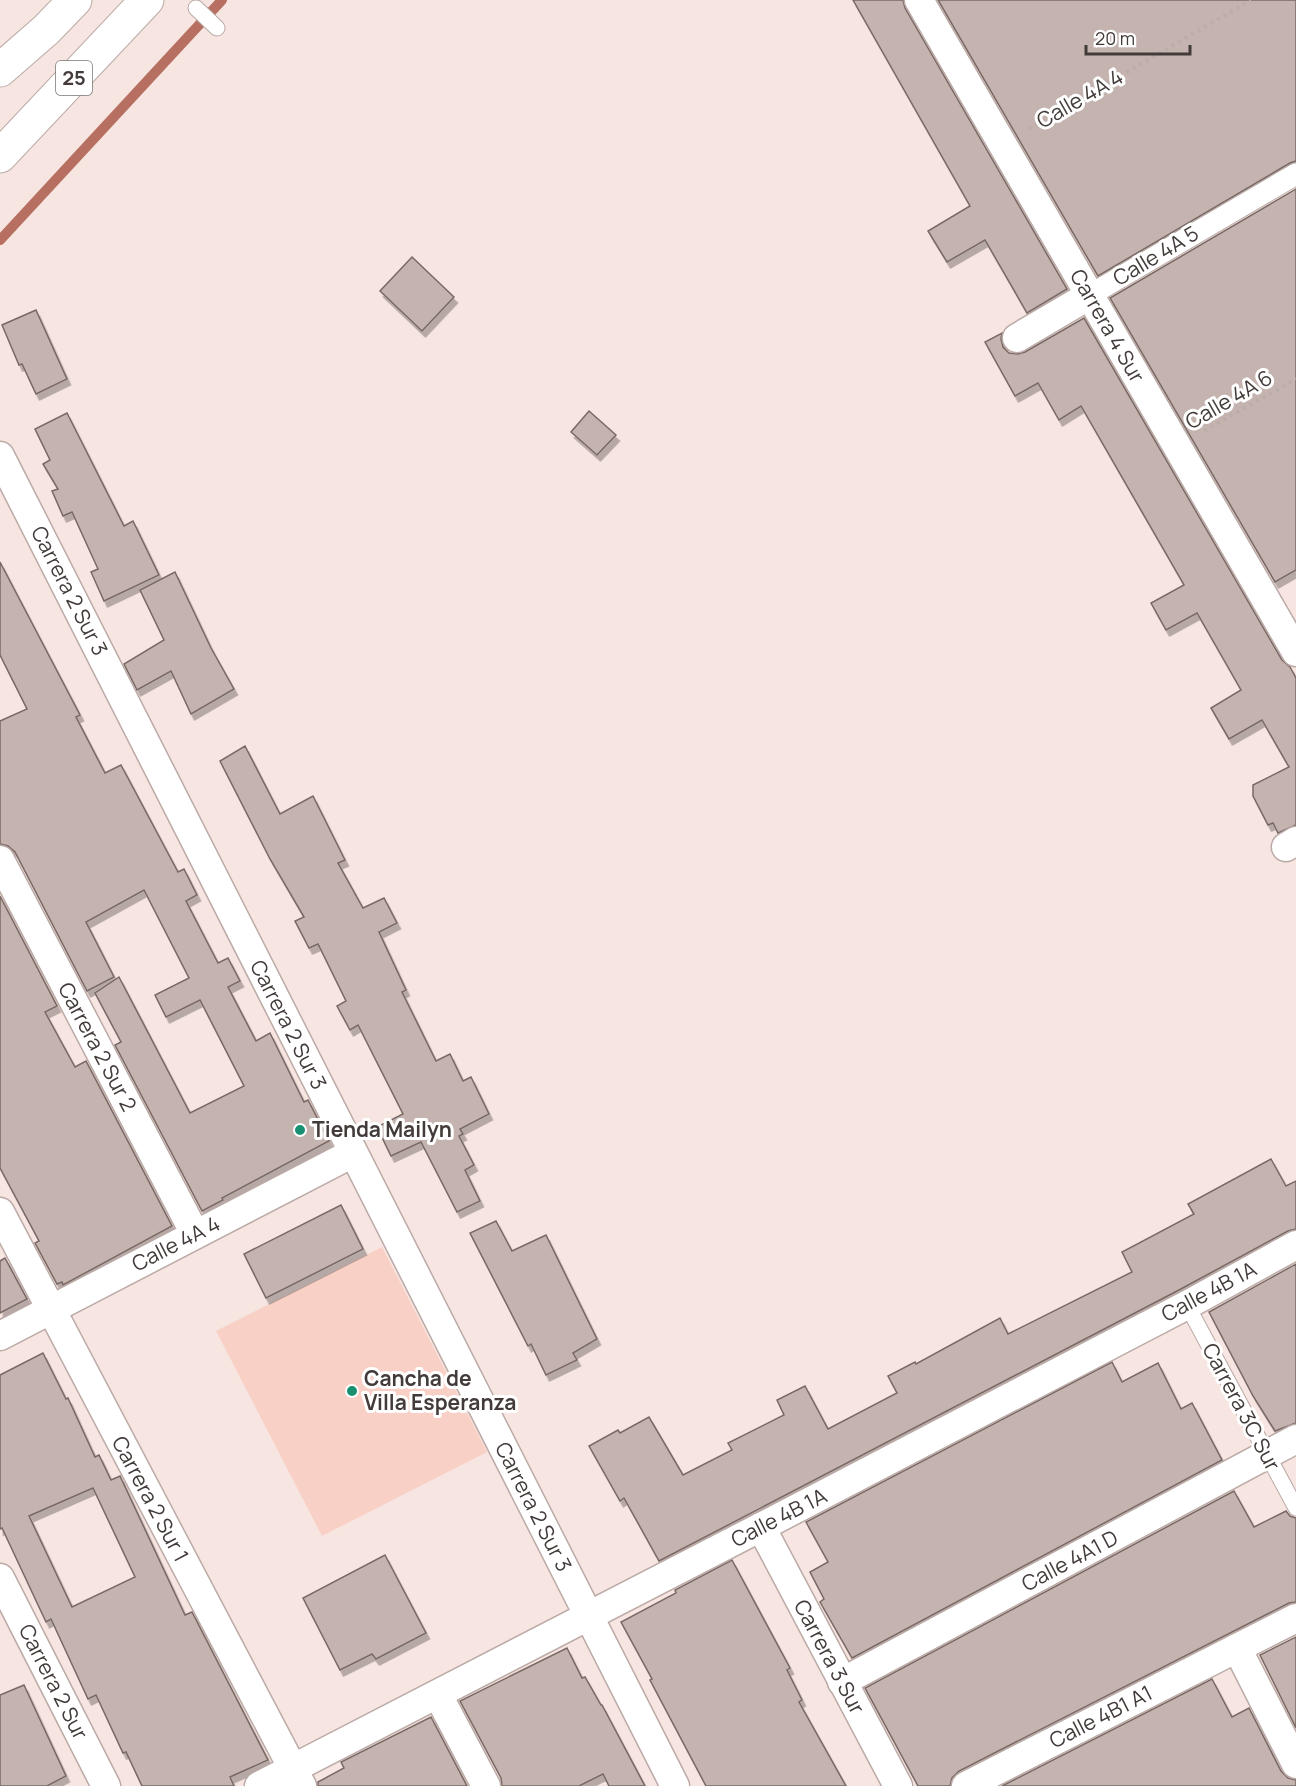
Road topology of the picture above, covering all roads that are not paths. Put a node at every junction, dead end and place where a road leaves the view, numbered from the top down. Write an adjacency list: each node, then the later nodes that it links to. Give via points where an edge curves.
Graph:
1 (75, 0): 6 (highway, 25)
2 (147, 0): 7 (highway, 25)
3 (919, 0): 9 (street, Carrera 4 Sur)
4 (196, 8): 5 (lane)
5 (217, 28)
6 (0, 70)
7 (0, 156)
8 (1296, 174): 9 (street, Calle 4A 5)
9 (1090, 295): 10 (street, Calle 4A 5); 12 (street, Carrera 4 Sur)
10 (1017, 338)
11 (0, 456): 14 (street, Carrera 2 Sur 3)
12 (1296, 652)
13 (0, 860): 16 (street, Carrera 2 Sur 2)
14 (353, 1153): 16 (street, Calle 4A 4); 26 (street, Carrera 2 Sur 3)
15 (0, 1212): 19 (street, Carrera 2 Sur 1)
16 (195, 1234): 19 (street, Calle 4A 4)
17 (1296, 1245): 18 (street, Calle 4B 1A)
18 (1187, 1305): 22 (lane, Carrera 3C Sur); 24 (street, Calle 4B 1A)
19 (50, 1309): 20 (street, Calle 4A 4); 32 (street, Carrera 2 Sur 1)
20 (0, 1336)
21 (1296, 1439): 22 (street, Calle 4A1 D)
22 (1267, 1455): 23 (lane, Carrera 3C Sur); 29 (street, Calle 4A1 D)
23 (1296, 1508)
24 (760, 1527): 26 (street, Calle 4B 1A); 29 (street, Carrera 3 Sur)
25 (0, 1578): 33 (street, Carrera 2 Sur)
26 (588, 1616): 30 (street, Calle 4B 1A); 36 (street, Carrera 2 Sur 3)
27 (1296, 1618): 28 (street, Calle 4B1 A1)
28 (1237, 1648): 31 (street); 38 (street, Calle 4B1 A1)
29 (842, 1682): 37 (street, Carrera 3 Sur)
30 (438, 1695): 32 (street, Calle 4B 1A); 35 (street)
31 (1296, 1764)
32 (298, 1778): 34 (street, Calle 4B 1A)
33 (106, 1786)
34 (259, 1786)
35 (486, 1786)
36 (675, 1786)
37 (898, 1786)
38 (966, 1786)

